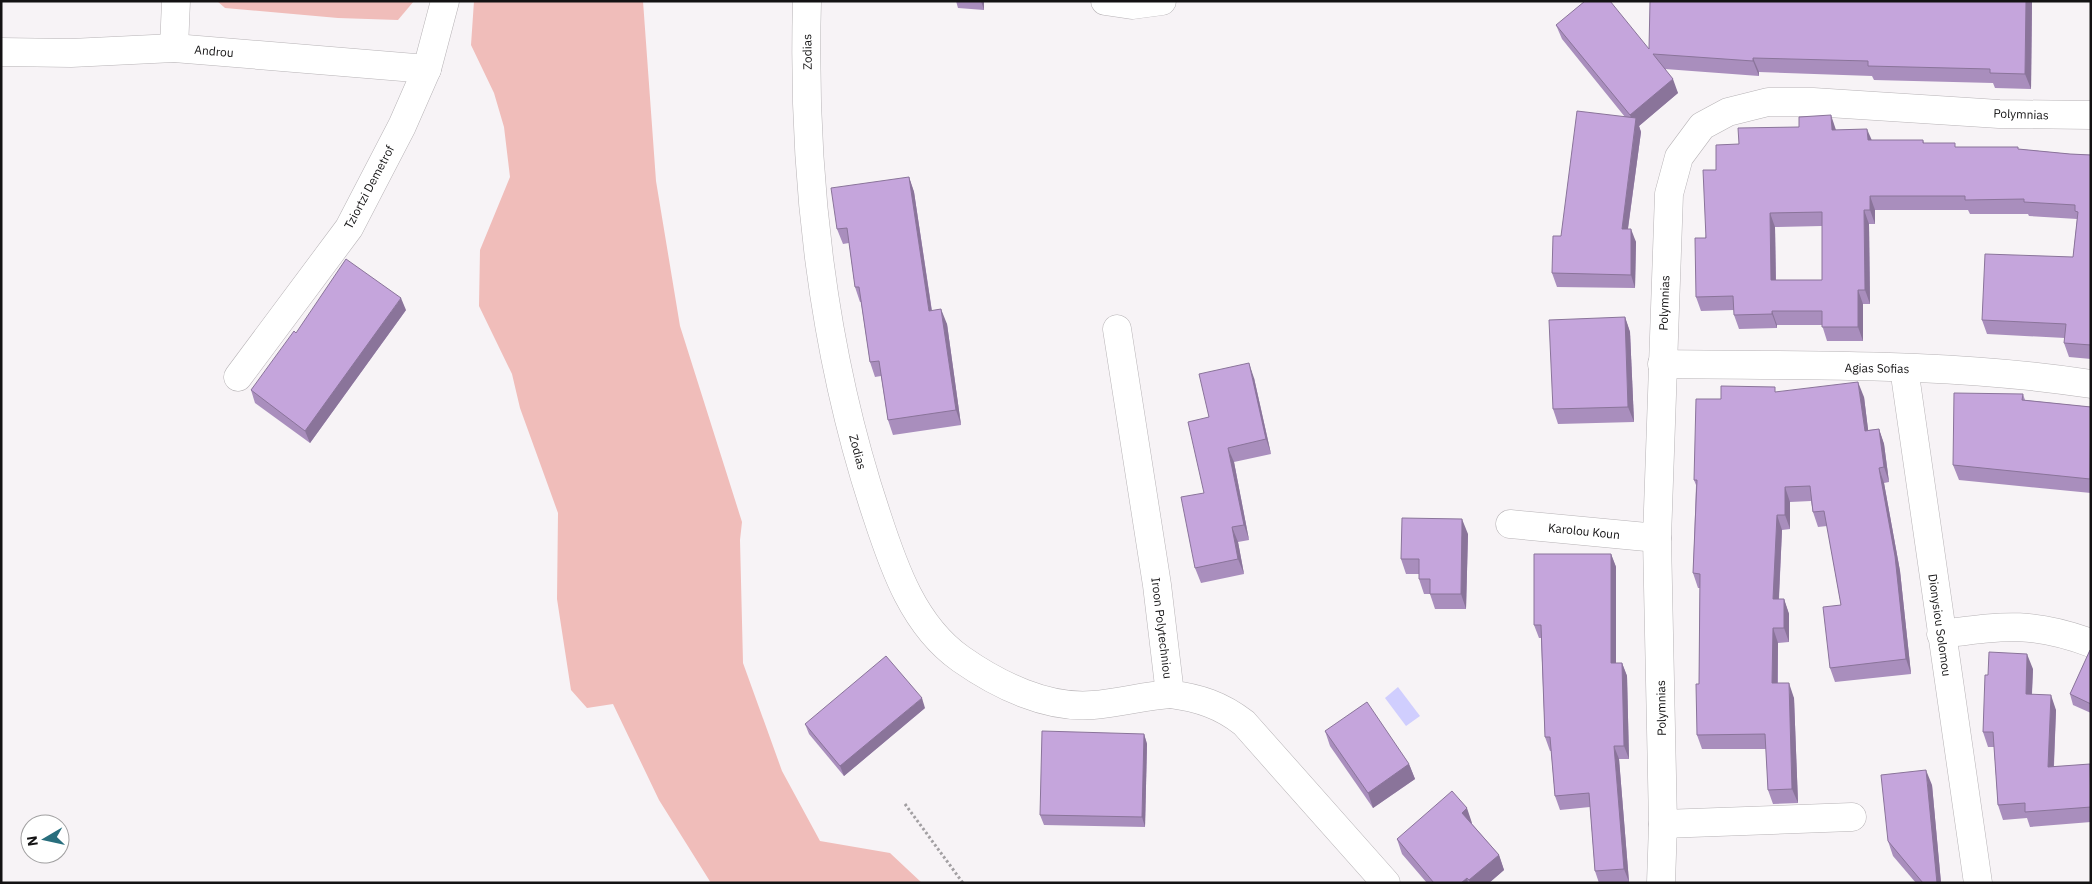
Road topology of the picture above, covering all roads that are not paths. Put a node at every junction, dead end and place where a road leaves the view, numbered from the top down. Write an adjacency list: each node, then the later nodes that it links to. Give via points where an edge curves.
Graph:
1 (176, 1): 6 (street)
2 (444, 1): 8 (street, Tziortzi Demetrof)
3 (807, 1): 19 (street, Zodias, via 811,172 828,312 858,456 890,554 908,594 933,633 959,658 1006,685 1034,696 1092,705)
4 (1105, 1): 5 (street, via 1132,5)
5 (1162, 1)
6 (174, 48): 7 (street, Androu, via 71,53); 8 (street, Androu)
7 (1, 52)
8 (427, 69): 13 (street, Tziortzi Demetrof, via 402,126 349,228)
9 (2091, 115): 11 (street, Polymnias, via 1999,114 1768,102 1728,112 1702,126 1679,157 1669,194)
10 (1117, 330): 19 (street, Iroon Polytechniou)
11 (1662, 364): 12 (street, Agias Sofias); 16 (street, Polymnias)
12 (1904, 368): 14 (street, Agias Sofias, via 2008,374); 17 (street, Dionysiou Solomou)
13 (238, 377)
14 (2091, 384)
15 (1510, 524): 16 (street, Karolou Koun)
16 (1657, 538): 21 (street, Polymnias)
17 (1941, 634): 18 (street, via 2005,625 2032,626); 24 (street, Dionysiou Solomou)
18 (2091, 643)
19 (1170, 694): 22 (street, Iroon Polytechniou, via 1197,698 1228,711 1244,723)
20 (1852, 817): 21 (street)
21 (1663, 824): 23 (street, Polymnias)
22 (1386, 883)
23 (1661, 883)
24 (1978, 883)

